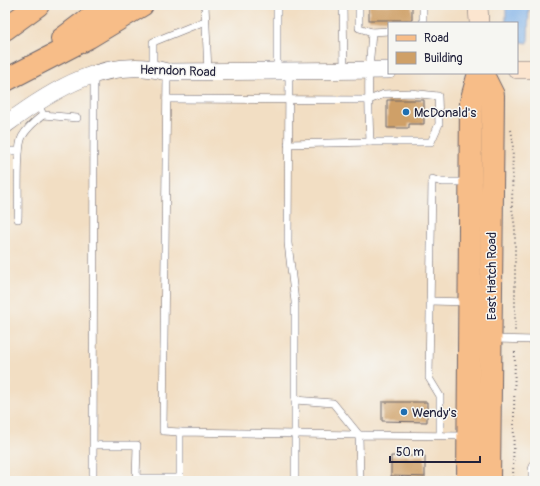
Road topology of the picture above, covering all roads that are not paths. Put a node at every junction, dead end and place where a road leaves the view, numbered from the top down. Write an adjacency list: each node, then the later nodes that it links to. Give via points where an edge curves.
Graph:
1 (38, 5): 13 (main road)
2 (107, 5): 27 (main road)
3 (142, 5): 27 (main road, via 89,37)
4 (205, 5): 10 (lane)
5 (277, 5): 22 (lane)
6 (343, 5): 19 (lane)
7 (359, 5): 15 (lane, via 359,28)
8 (423, 5): 11 (lane)
9 (478, 5): 12 (main road)
10 (205, 21): 18 (lane, via 153,42); 23 (lane)
11 (423, 22)
12 (479, 22)
13 (5, 29)
14 (388, 31): 15 (lane)
15 (372, 32): 20 (lane)
16 (518, 69): 17 (main road)
17 (535, 69)
18 (160, 70): 23 (street, Herndon Road); 24 (street, Herndon Road, via 114,70); 28 (lane)
19 (344, 70): 20 (street, Herndon Road); 22 (street, Herndon Road)
20 (369, 70): 21 (street, Herndon Road); 30 (lane)
21 (388, 70)
22 (283, 71): 23 (street, Herndon Road); 29 (lane)
23 (208, 72)
24 (94, 73): 31 (street, Herndon Road, via 58,89); 50 (lane)
25 (479, 74): 38 (main road, East Hatch Road, via 471,102)
26 (482, 74): 42 (main road, East Hatch Road, via 493,96)
27 (6, 81)
28 (167, 99): 29 (lane); 45 (lane, via 163,431)
29 (289, 99): 30 (lane); 35 (lane)
30 (369, 100): 34 (lane); 34 (lane, via 384,94 438,96 439,124 431,142)
31 (40, 108): 32 (lane); 33 (street, Herndon Road); 37 (lane, via 21,139)
32 (77, 118)
33 (5, 125)
34 (370, 142): 35 (lane)
35 (288, 144): 44 (lane, via 288,243 296,302)
36 (5, 151): 37 (lane)
37 (19, 151): 39 (lane)
38 (470, 182): 40 (lane, via 442,182 432,179); 41 (main road, East Hatch Road)
39 (18, 219)
40 (430, 301): 41 (lane); 48 (lane, via 429,378 440,396)
41 (469, 302): 49 (main road, East Hatch Road)
42 (491, 339): 43 (lane); 57 (main road, East Hatch Road)
43 (535, 340)
44 (295, 400): 46 (lane); 47 (lane, via 333,403)
45 (180, 432): 46 (lane); 52 (lane, via 180,478)
46 (295, 434): 47 (lane); 54 (lane)
47 (358, 435): 48 (lane); 55 (lane)
48 (440, 435): 49 (lane)
49 (468, 437): 56 (main road, East Hatch Road)
50 (94, 445): 52 (lane, via 137,445); 53 (lane)
51 (535, 462): 58 (lane)
52 (136, 480)
53 (94, 481)
54 (294, 481)
55 (360, 481)
56 (468, 481)
57 (489, 481)
58 (532, 481)

